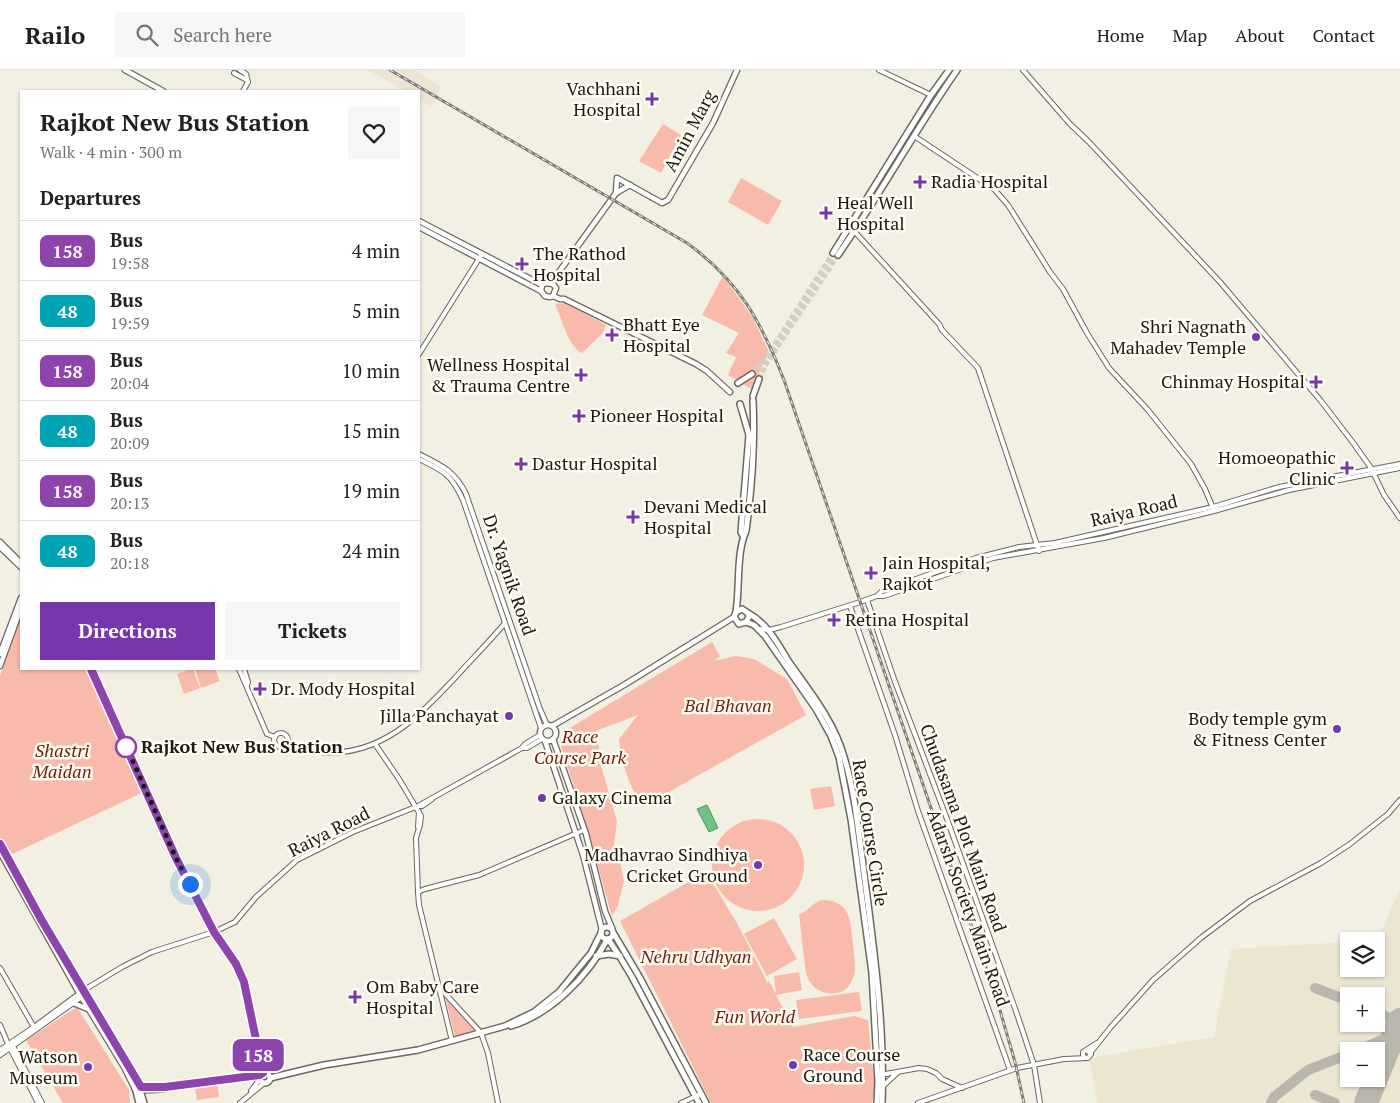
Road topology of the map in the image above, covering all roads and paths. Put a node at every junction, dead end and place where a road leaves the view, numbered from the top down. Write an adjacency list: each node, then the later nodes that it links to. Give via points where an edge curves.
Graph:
1 (126, 70): 10 (main road)
2 (737, 70): 14 (main road, Amin Marg, via 670,200 666,202)
3 (879, 70): 12 (street)
4 (949, 70): 12 (main road)
5 (957, 70): 13 (main road)
6 (1023, 70): 32 (street, via 1220,282 1321,401)
7 (235, 71): 8 (street); 9 (street)
8 (246, 72): 9 (street)
9 (247, 81): 11 (street)
10 (161, 90)
11 (243, 90)
12 (931, 94): 18 (main road, via 837,253)
13 (914, 136): 18 (main road); 35 (street, via 994,189 1005,201 1063,289 1109,368 1191,464)
14 (630, 185): 15 (main road); 15 (main road, via 617,178)
15 (616, 193): 20 (main road)
16 (420, 222): 19 (main road)
17 (420, 227): 19 (main road)
18 (854, 231): 39 (street, via 978,368)
19 (481, 257): 21 (main road); 23 (street)
20 (552, 284): 21 (main road, via 546,283); 22 (main road)
21 (542, 288): 22 (main road, via 546,297)
22 (554, 294): 27 (main road, via 707,371)
23 (420, 352)
24 (752, 374): 26 (main road)
25 (759, 379): 37 (main road, via 753,398 749,512)
26 (738, 383)
27 (730, 392)
28 (740, 404): 37 (main road, via 749,435 741,532)
29 (420, 455): 52 (street, Dr. Yagnik Road, via 448,470 461,483)
30 (420, 460): 54 (street, via 445,472 459,491)
31 (1400, 464): 32 (street, Raiya Road)
32 (1371, 468): 34 (street); 35 (street, Raiya Road, via 1279,487)
33 (1400, 468): 34 (street, Raiya Road)
34 (1373, 474): 35 (street, Raiya Road); 36 (street)
35 (1213, 509): 39 (street, Raiya Road); 41 (street, Raiya Road, via 1104,538)
36 (1400, 518)
37 (744, 536): 45 (main road)
38 (0, 542): 42 (main road)
39 (1037, 546): 41 (street); 44 (street, Raiya Road, via 976,558 882,591)
40 (0, 547): 43 (main road)
41 (1039, 551): 44 (street, Raiya Road, via 993,558 889,595)
42 (20, 562)
43 (20, 566)
44 (877, 596): 46 (street, Raiya Road)
45 (738, 599): 50 (main road, Race Course Circle); 51 (main road)
46 (867, 600): 48 (street, Raiya Road); 100 (street, Chudasama Plot Main Road)
47 (20, 601): 57 (main road)
48 (850, 606): 56 (street, Raiya Road); 101 (street, Adarsh Society Main Road, via 918,811)
49 (20, 611): 58 (main road)
50 (747, 612): 51 (main road, via 742,609); 53 (main road); 56 (main road, Race Course Circle)
51 (735, 614): 53 (main road, via 739,624); 63 (main road, via 632,680)
52 (509, 619): 54 (street); 63 (street, Dr. Yagnik Road, via 540,708)
53 (746, 622): 55 (main road, Race Course Circle)
54 (505, 623): 64 (street); 69 (street, via 430,705 405,726)
55 (759, 629): 56 (street, Raiya Road); 103 (main road, Race Course Circle, via 816,709 839,757 872,972)
56 (769, 630): 103 (main road, Race Course Circle, via 824,713 844,756 876,963)
57 (0, 654)
58 (0, 666)
59 (91, 670): 80 (main road, via 176,858)
60 (239, 670): 62 (street)
61 (244, 670): 62 (street)
62 (247, 685): 65 (street, via 268,735)
63 (550, 726): 64 (main road); 68 (main road, via 556,733)
64 (541, 728): 66 (main road)
65 (275, 736): 67 (street, via 285,734); 70 (street, via 276,746)
66 (542, 738): 68 (main road); 73 (street, Raiya Road); 75 (main road)
67 (289, 739): 70 (street); 71 (street)
68 (553, 739): 74 (main road)
69 (375, 744): 71 (street, via 340,752); 73 (street)
70 (286, 746): 71 (street)
71 (297, 747)
72 (1400, 800): 97 (street, via 1388,814 1350,844 1321,864 1250,901 1202,937 1153,980)
73 (417, 806): 78 (street); 80 (street, Raiya Road, via 353,832 298,860 256,897 239,918)
74 (584, 830): 75 (street); 79 (main road)
75 (577, 834): 78 (street, via 496,869); 81 (main road)
76 (0, 844): 87 (main road)
77 (0, 852): 87 (main road)
78 (418, 892): 86 (street)
79 (613, 931): 81 (main road, via 607,926); 82 (main road); 108 (main road)
80 (214, 932): 87 (street, Raiya Road, via 152,952); 104 (main road, via 242,978)
81 (601, 932): 82 (main road); 91 (main road, via 591,952 559,992 534,1012)
82 (607, 940): 83 (main road); 84 (main road)
83 (596, 956): 84 (main road, via 609,954); 91 (main road, via 565,993 540,1013 518,1024)
84 (620, 957): 108 (main road)
85 (0, 968): 92 (street)
86 (439, 987): 93 (street); 94 (street)
87 (83, 993): 88 (street); 89 (main road); 92 (street); 107 (main road)
88 (73, 1003): 89 (main road); 92 (street)
89 (89, 1010): 107 (main road)
90 (0, 1025): 95 (street)
91 (504, 1026): 93 (main road)
92 (35, 1029): 95 (street)
93 (481, 1033): 94 (main road); 113 (street)
94 (452, 1041): 104 (main road, via 414,1051)
95 (11, 1045): 96 (street); 98 (street); 109 (street); 110 (street)
96 (0, 1050)
97 (1089, 1051): 99 (street); 99 (street, via 1091,1056)
98 (0, 1054)
99 (1084, 1056): 100 (street)
100 (1034, 1065): 101 (street); 120 (street, Chudasama Plot Main Road)
101 (1010, 1070): 106 (street)
102 (897, 1073): 103 (street); 105 (street); 106 (street, via 927,1069)
103 (880, 1075): 105 (main road, Race Course Circle)
104 (264, 1077): 107 (main road, via 165,1087); 112 (street)
105 (879, 1086): 117 (main road); 118 (main road)
106 (962, 1088): 119 (street)
107 (139, 1093): 111 (main road)
108 (698, 1095): 114 (street); 115 (main road); 116 (main road)
109 (38, 1103)
110 (42, 1103)
111 (144, 1103)
112 (240, 1103)
113 (498, 1103)
114 (681, 1103)
115 (699, 1103)
116 (706, 1103)
117 (877, 1103)
118 (882, 1103)
119 (918, 1103)
120 (1040, 1103)

